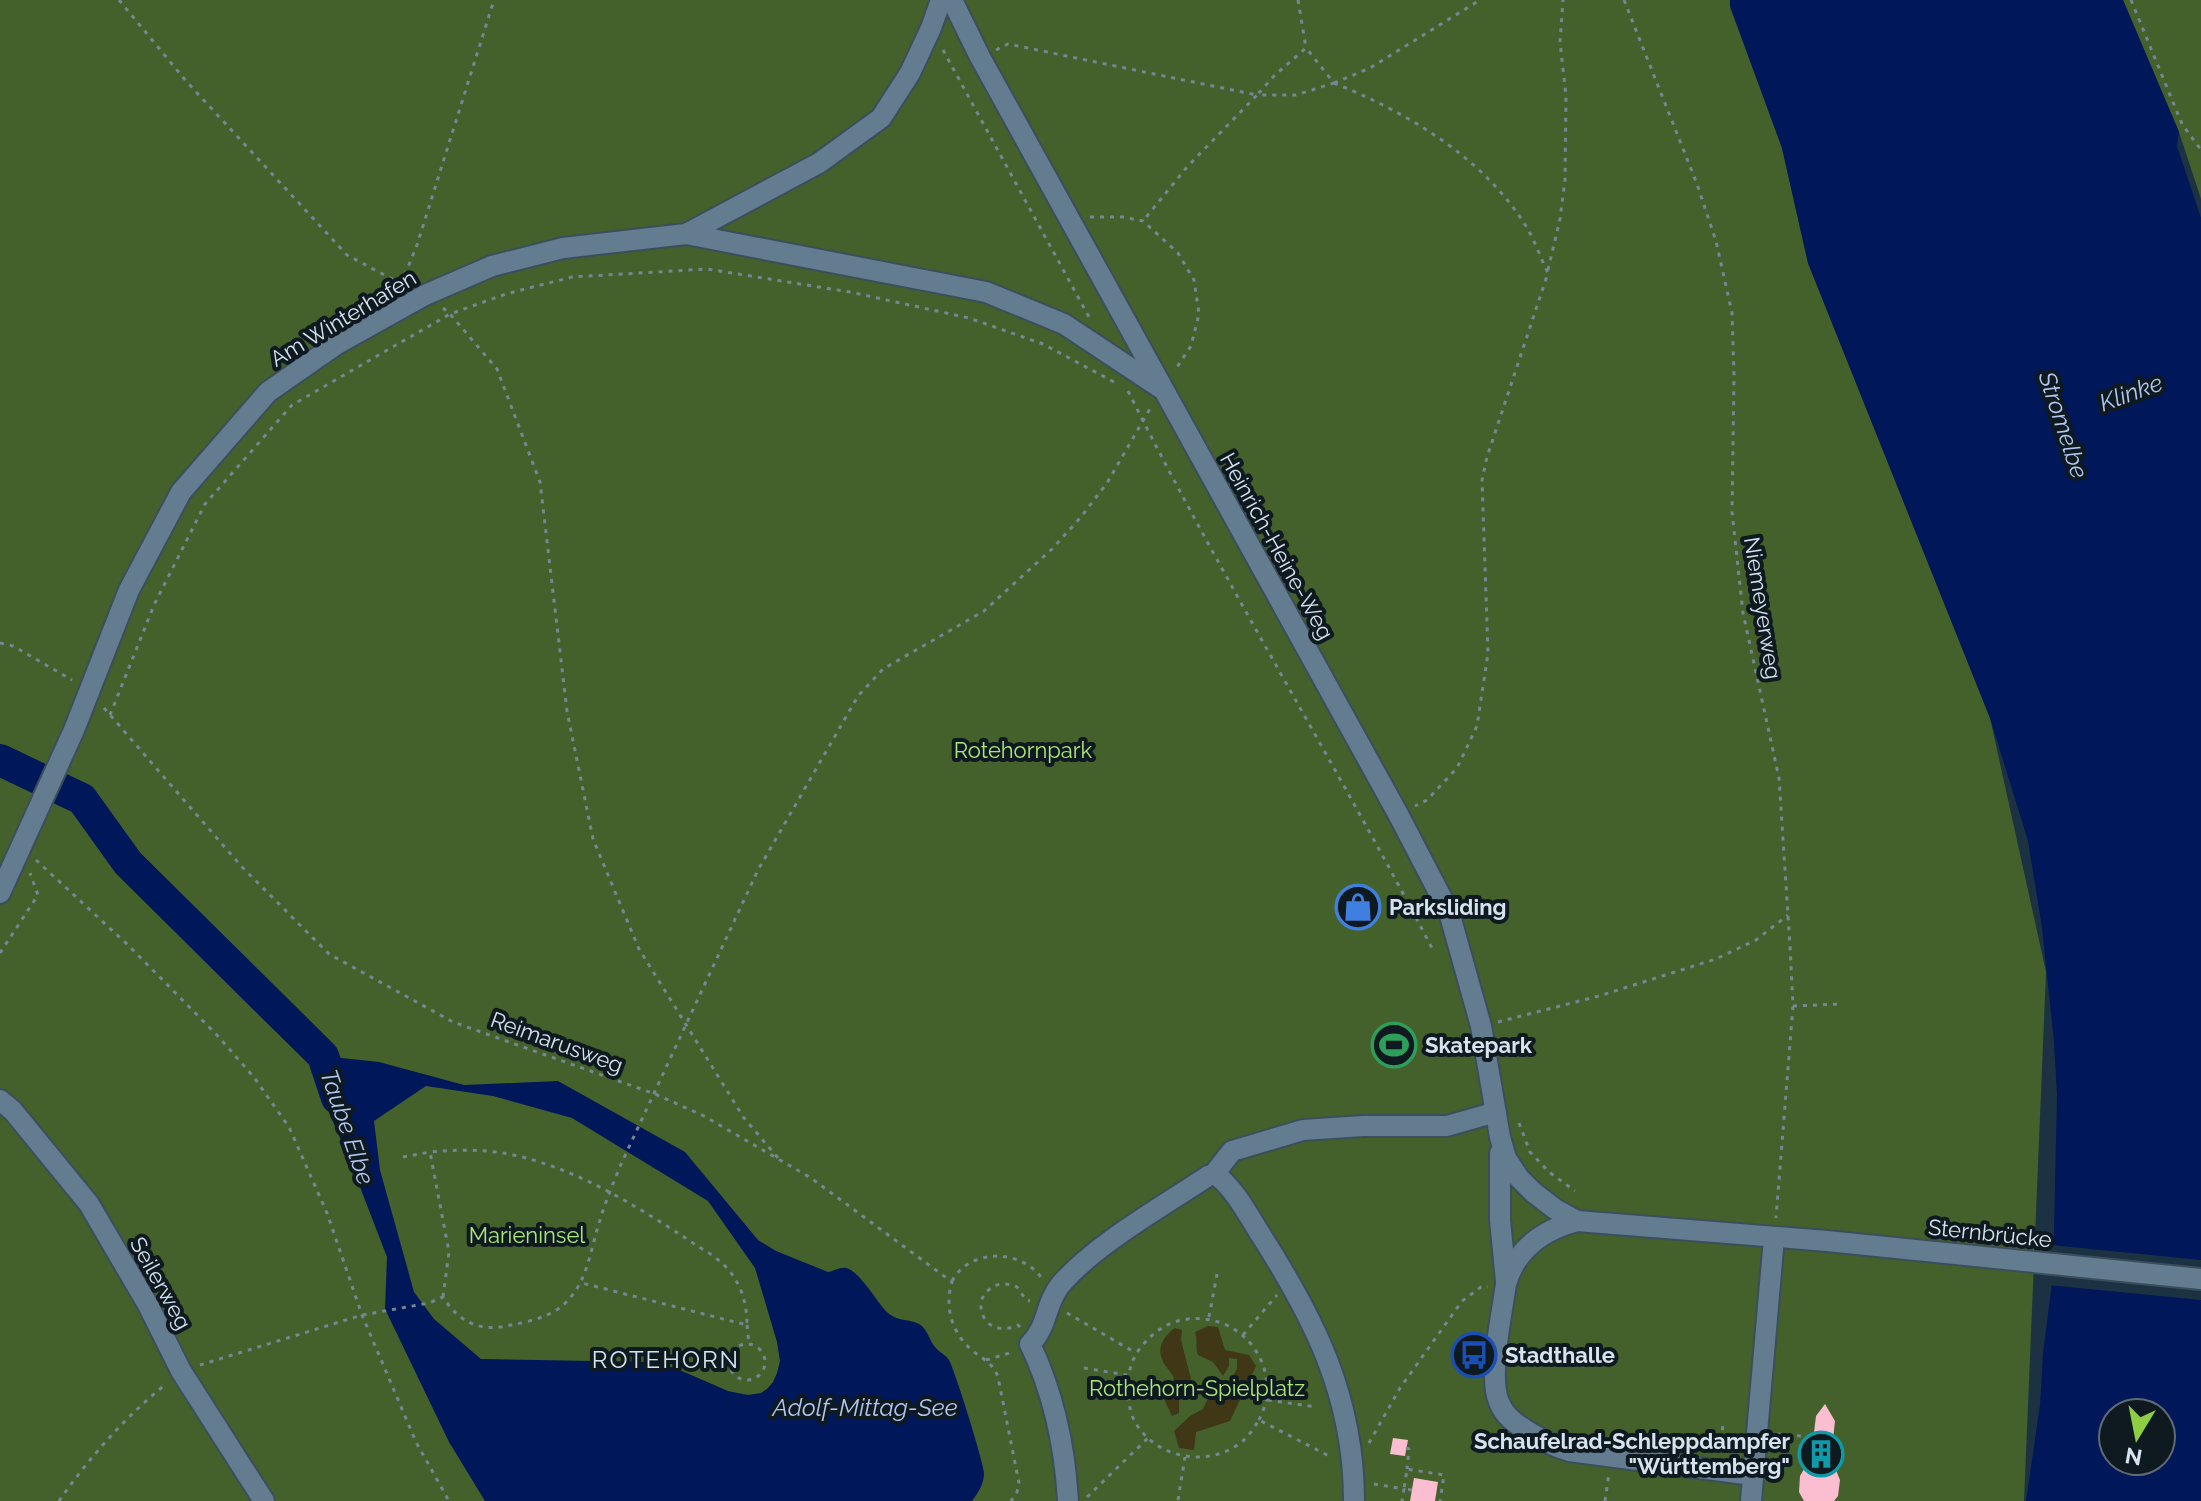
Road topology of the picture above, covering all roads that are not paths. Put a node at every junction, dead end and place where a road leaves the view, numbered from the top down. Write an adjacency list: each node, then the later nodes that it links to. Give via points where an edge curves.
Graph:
1 (941, 0): 3 (street, Am Winterhafen, via 910,73 881,118 819,163)
2 (952, 0): 4 (street, Heinrich-Heine-Weg)
3 (686, 234): 4 (street, Am Winterhafen, via 986,292 1064,324); 5 (street, Am Winterhafen, via 563,248 492,266 425,295 337,344 268,392 181,492 129,590 74,730)
4 (1162, 389): 7 (street, Heinrich-Heine-Weg, via 1449,912)
5 (0, 893)
6 (0, 1100): 16 (street, Seilerweg, via 89,1204 181,1371)
7 (1506, 1114): 8 (street, Heinrich-Heine-Weg); 9 (street, via 1447,1126 1303,1130 1232,1151)
8 (1500, 1137): 10 (street, Heinrich-Heine-Weg, via 1519,1178); 13 (street, Heinrich-Heine-Weg)
9 (1214, 1174): 15 (street, via 1223,1178 1290,1279 1314,1327 1336,1383); 17 (street, via 1069,1275 1049,1302 1046,1322 1030,1344 1042,1369 1061,1445)
10 (1577, 1221): 11 (street, Sternbrücke); 13 (street, via 1537,1238 1521,1253)
11 (1774, 1238): 12 (street, Sternbrücke); 14 (street)
12 (2201, 1279)
13 (1506, 1284): 14 (street, via 1495,1388 1512,1422 1557,1447)
14 (1753, 1475): 18 (street)
15 (1354, 1484)
16 (264, 1501)
17 (1068, 1501)
18 (1751, 1501)

